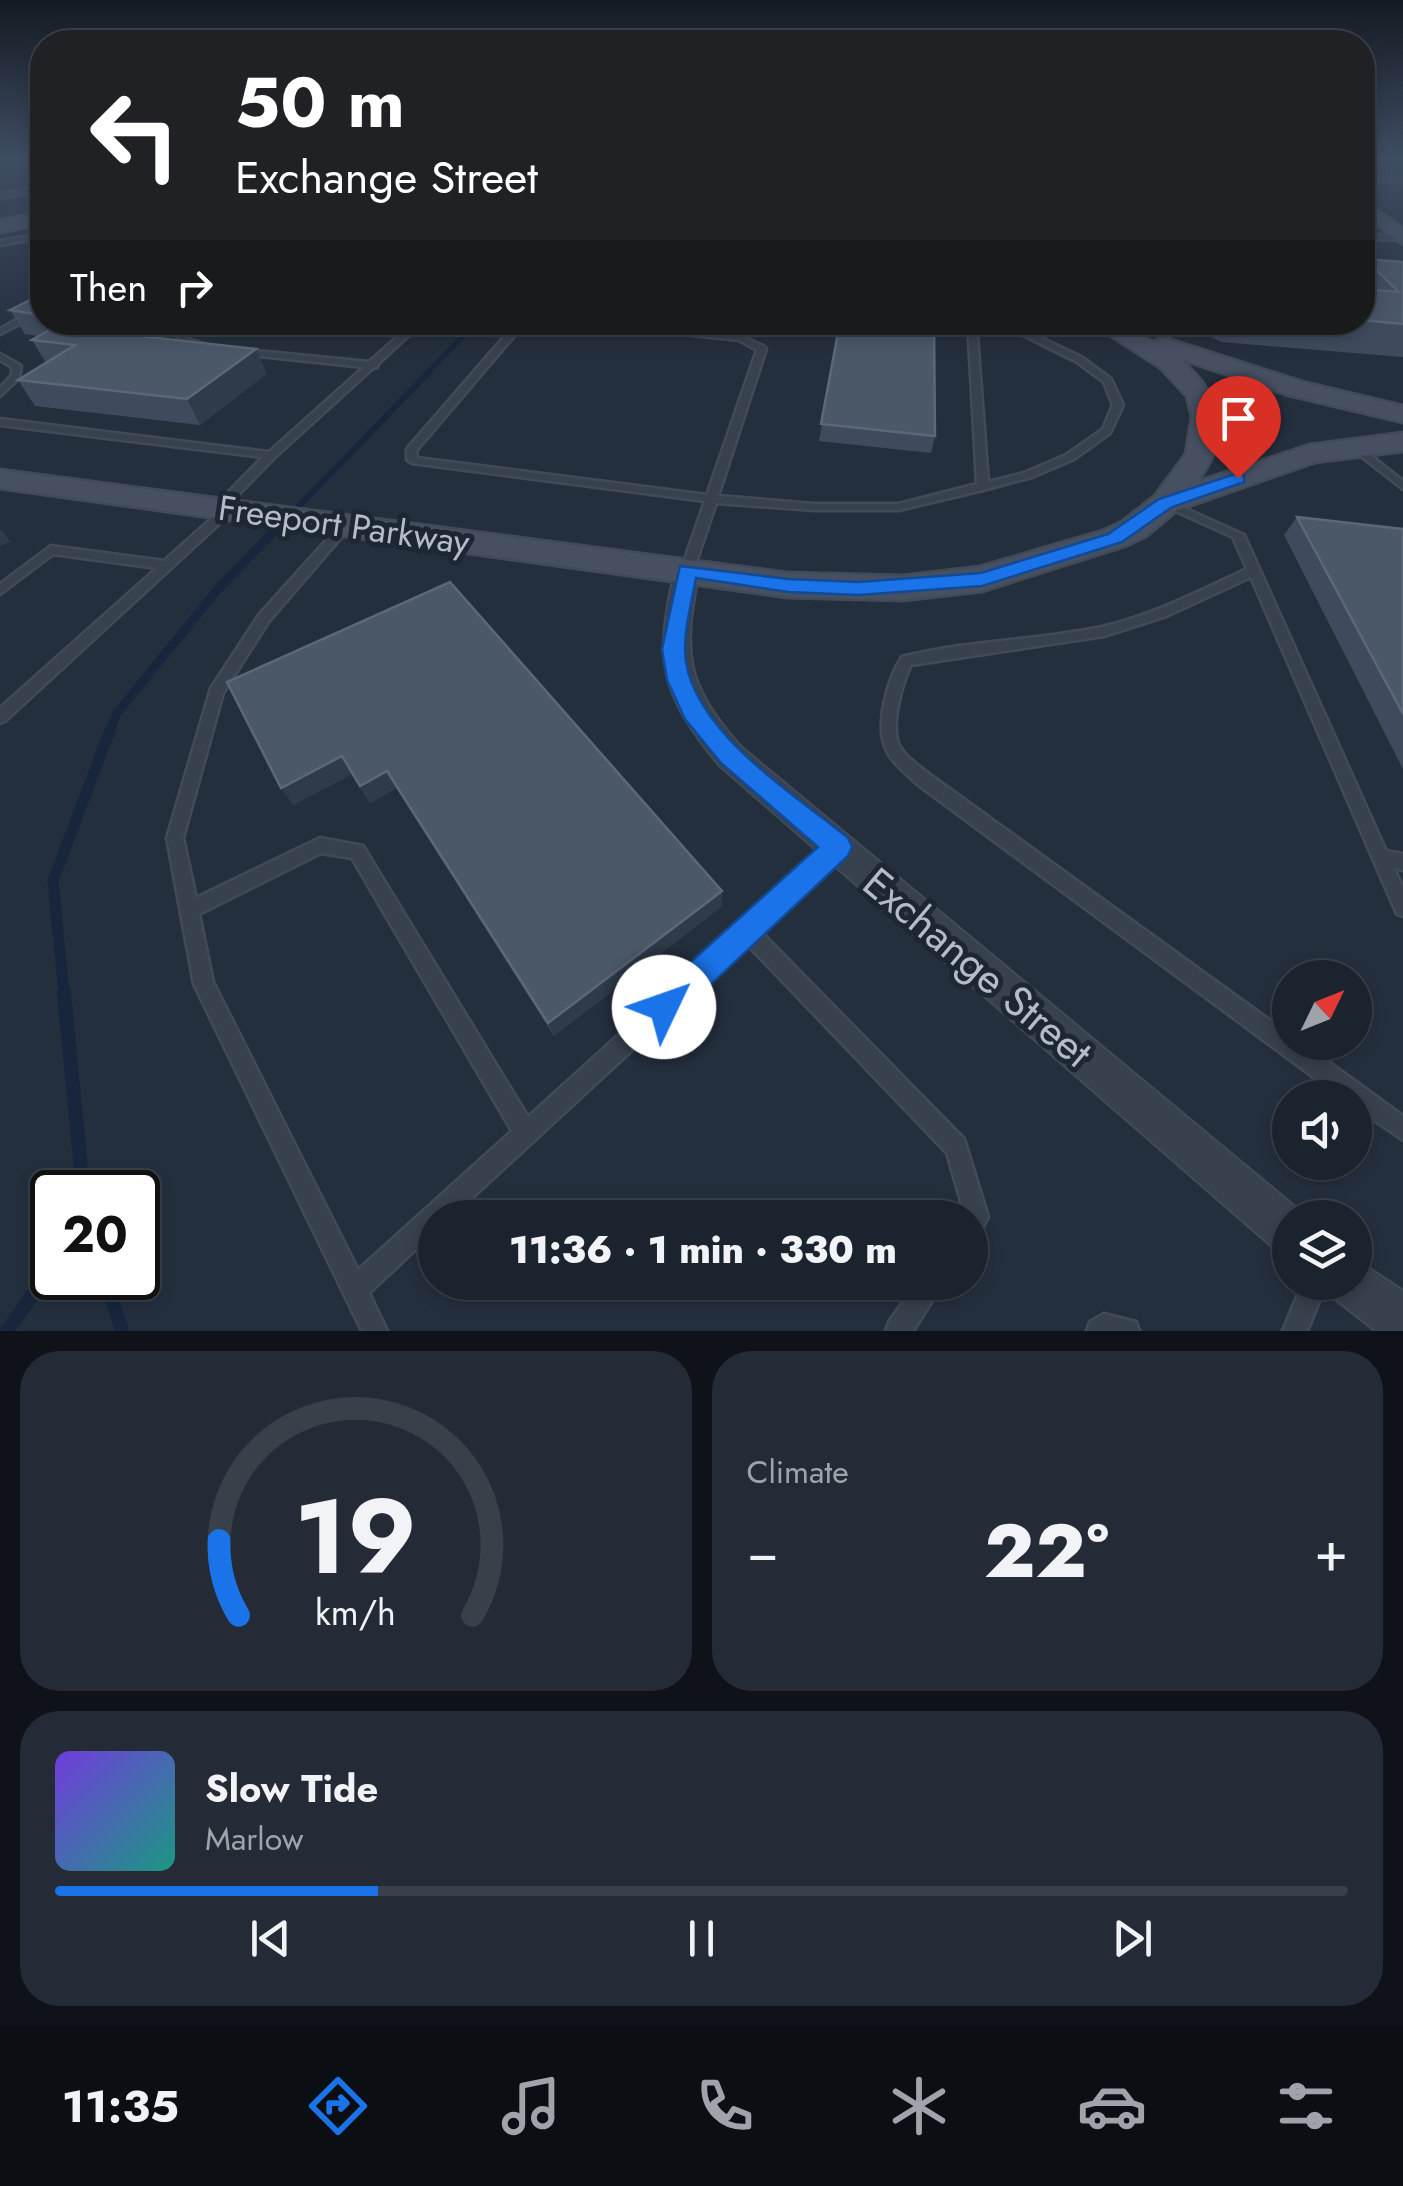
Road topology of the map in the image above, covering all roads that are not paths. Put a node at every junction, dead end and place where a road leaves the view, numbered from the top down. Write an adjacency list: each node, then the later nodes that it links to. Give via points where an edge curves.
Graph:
1 (1380, 220): 6 (main road)
2 (30, 221): 3 (main road)
3 (0, 226)
4 (1375, 236): 6 (lane)
5 (30, 238): 7 (lane)
6 (1403, 238)
7 (0, 243)
8 (30, 316): 9 (lane)
9 (0, 332)
10 (180, 335): 18 (lane)
11 (405, 335): 21 (lane)
12 (511, 335): 31 (lane, via 411,451 412,460)
13 (711, 335): 31 (lane, via 741,338 762,349)
14 (973, 335): 30 (lane)
15 (1028, 335): 30 (lane, via 1108,382 1118,406 1107,431 1070,457)
16 (1123, 335): 32 (main road, via 1170,363 1200,394 1206,417 1201,455)
17 (1138, 335): 23 (main road, via 1294,388)
18 (214, 348)
19 (229, 350): 21 (lane)
20 (0, 357): 22 (lane, via 18,366)
21 (374, 365): 27 (lane)
22 (0, 393)
23 (1403, 414)
24 (0, 422): 27 (lane)
25 (1403, 442): 26 (main road)
26 (1355, 446): 29 (lane); 32 (main road, via 1310,454)
27 (271, 454): 33 (lane)
28 (0, 479): 33 (main road, Freeport Parkway)
29 (1403, 486)
30 (983, 487): 31 (lane, via 899,507)
31 (712, 499): 36 (lane)
32 (1166, 503): 36 (main road, Freeport Parkway, via 1115,538 982,580 788,586); 37 (lane, via 1238,534)
33 (224, 508): 34 (main road, Freeport Parkway); 35 (lane)
34 (333, 524): 36 (main road, Freeport Parkway); 44 (lane, via 216,692 175,838)
35 (165, 565): 38 (lane, via 52,550); 39 (lane)
36 (687, 570): 40 (street, Exchange Street, via 674,649 697,719 730,756)
37 (1254, 571): 41 (lane); 46 (lane, via 1107,630 907,661 898,670 889,740 923,779)
38 (0, 590)
39 (0, 717)
40 (838, 847): 45 (lane); 49 (street, Exchange Street)
41 (1380, 858): 42 (lane); 43 (lane)
42 (1403, 862)
43 (1403, 908)
44 (191, 910): 47 (lane, via 320,845 357,851); 50 (lane, via 204,984)
45 (747, 932): 47 (lane); 48 (lane, via 956,1147)
46 (1403, 1128)
47 (526, 1133): 50 (lane)
48 (972, 1200)
49 (1272, 1217)
50 (356, 1288): 55 (lane)
51 (1372, 1297): 54 (street)
52 (920, 1300): 56 (lane)
53 (1308, 1300): 59 (lane)
54 (1403, 1320)
55 (375, 1331)
56 (898, 1331)
57 (1100, 1331): 58 (lane)
58 (1126, 1331)
59 (1295, 1331)

